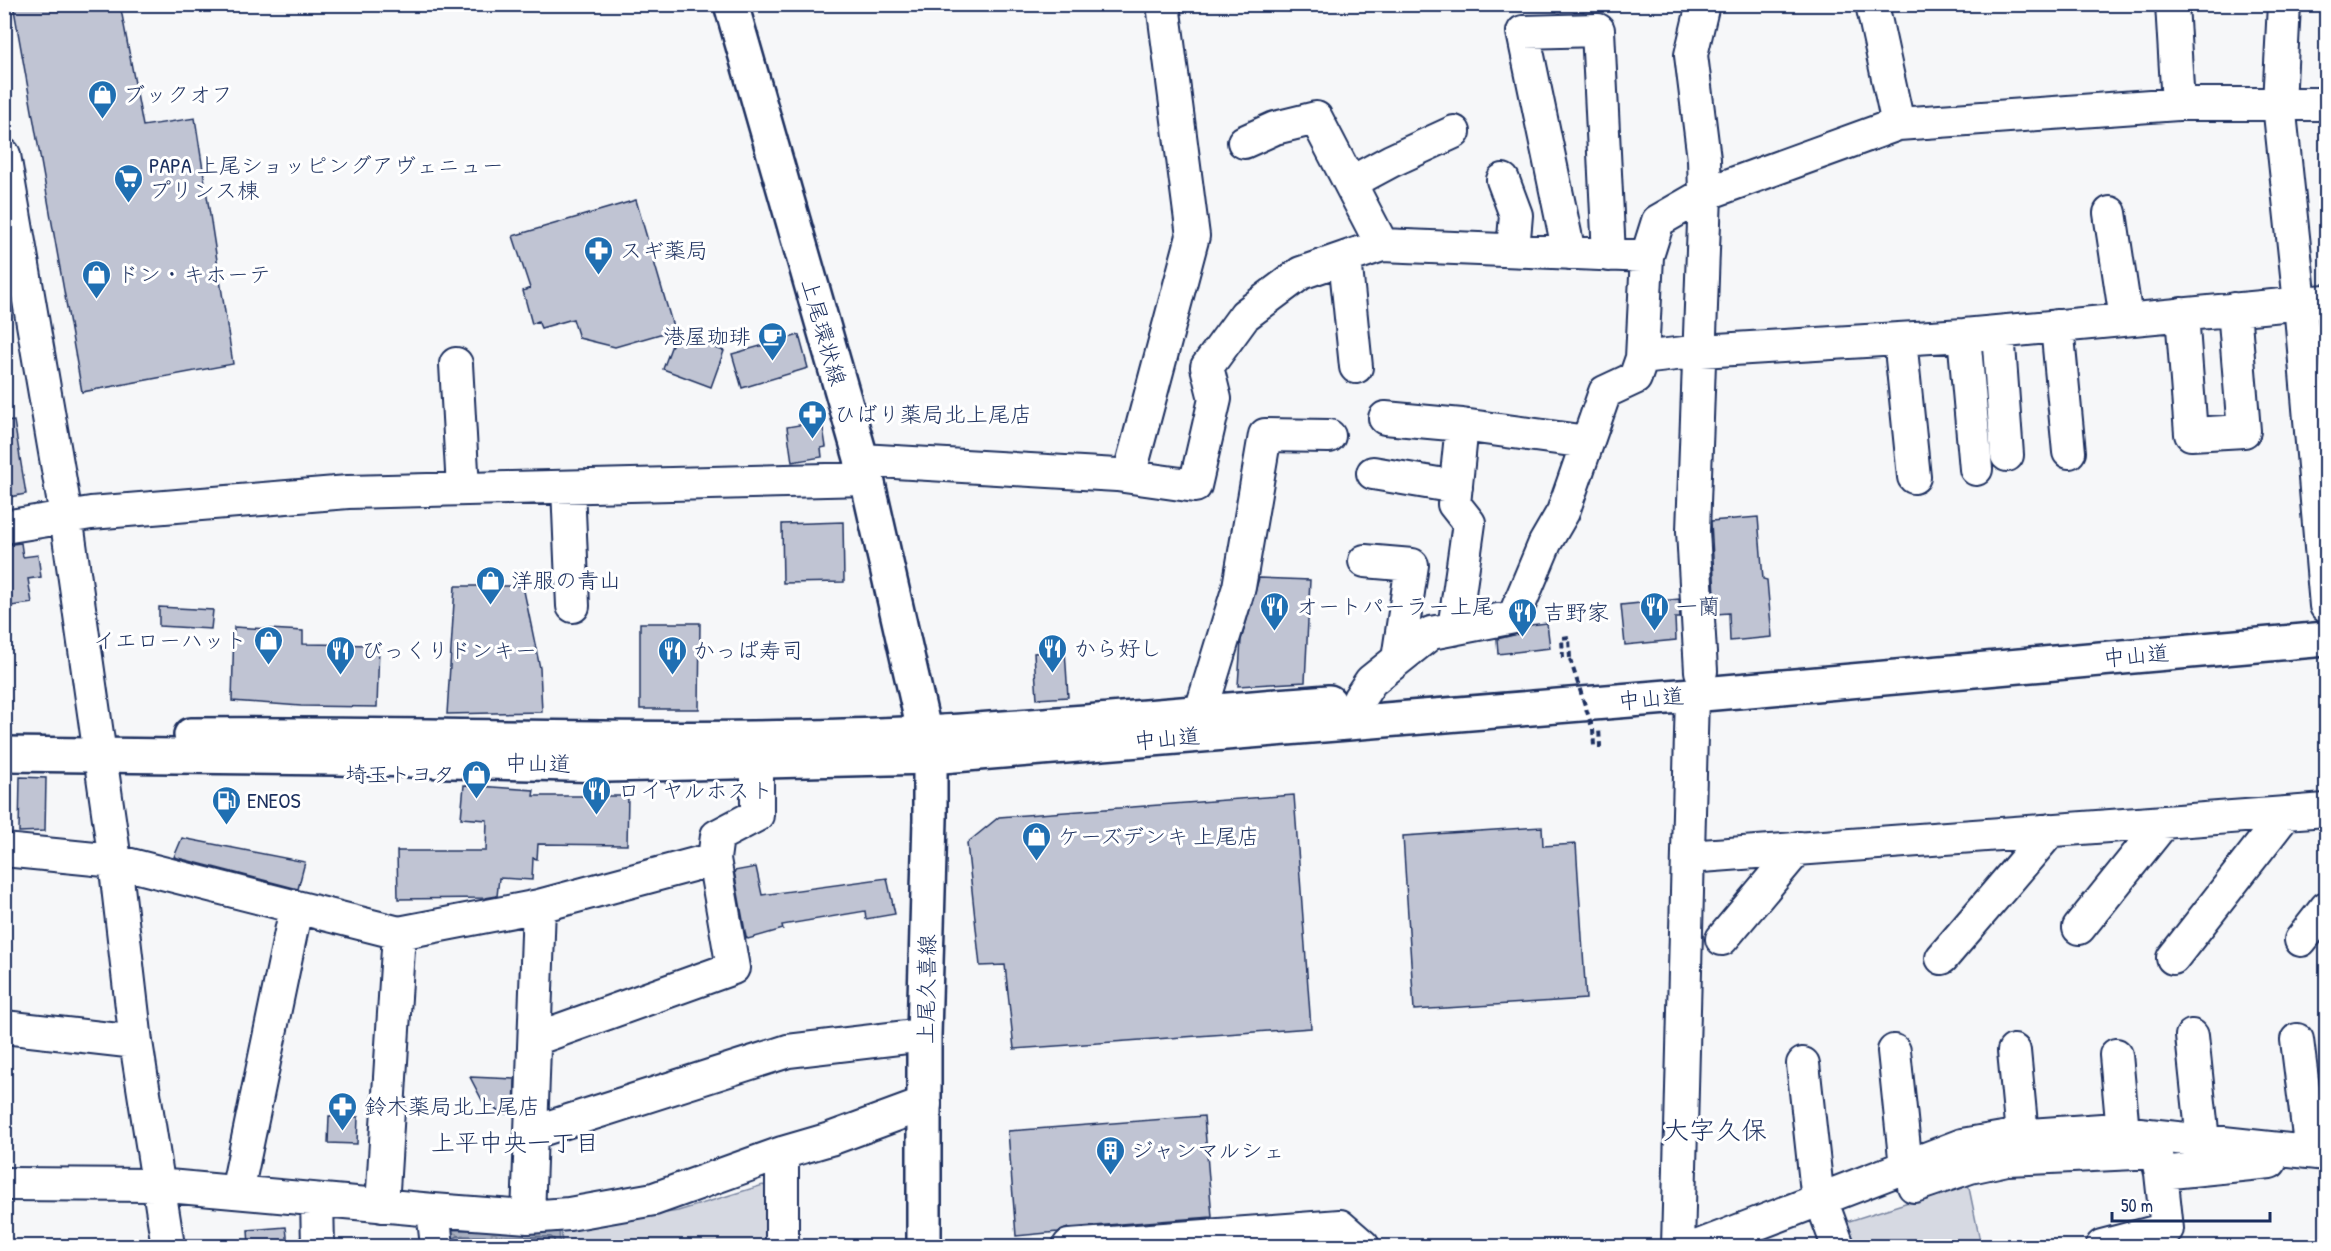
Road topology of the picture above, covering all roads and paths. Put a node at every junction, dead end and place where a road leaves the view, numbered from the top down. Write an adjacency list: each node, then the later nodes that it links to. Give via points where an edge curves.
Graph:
1 (731, 4): 43 (main road, 上尾環状線)
2 (1163, 4): 45 (street, via 1193,236)
3 (1703, 4): 16 (street, via 1691,56)
4 (1872, 4): 10 (street)
5 (2172, 4): 7 (street)
6 (2284, 4): 8 (street)
7 (2178, 104): 8 (street); 10 (street)
8 (2279, 104): 9 (street); 24 (street)
9 (2326, 104)
10 (1898, 124): 16 (street)
11 (1454, 132): 15 (street)
12 (1244, 142): 15 (street, via 1275,128 1316,118)
13 (4, 155): 50 (street)
14 (1503, 180): 19 (street, via 1516,215)
15 (1350, 183): 18 (street)
16 (1705, 194): 22 (street, via 1658,221); 32 (street)
17 (2110, 213): 27 (street)
18 (1382, 245): 19 (street); 23 (street)
19 (1512, 250): 20 (street)
20 (1569, 253): 21 (street); 21 (street, via 1523,32 1598,30)
21 (1609, 255): 22 (street)
22 (1647, 256): 33 (street)
23 (1345, 258): 35 (street); 45 (street, via 1301,273 1245,315 1207,367 1215,399 1195,486)
24 (2313, 302): 25 (street); 54 (street)
25 (2234, 309): 26 (street); 26 (street, via 2244,432 2191,434)
26 (2182, 314): 27 (street)
27 (2126, 320): 28 (street)
28 (2057, 326): 29 (street); 40 (street)
29 (1998, 332): 30 (street); 41 (street)
30 (1964, 335): 31 (street); 42 (street)
31 (1900, 339): 32 (street); 46 (street)
32 (1701, 351): 33 (street); 60 (street, via 1693,531)
33 (1642, 358): 39 (street, via 1635,378 1605,392)
34 (456, 364): 49 (street)
35 (1356, 366)
36 (1385, 418): 37 (street)
37 (1462, 425): 39 (street); 48 (street)
38 (1329, 436): 62 (street, via 1265,435 1239,587)
39 (1587, 442): 56 (street, via 1563,512 1545,543 1514,617)
40 (2069, 453)
41 (2007, 455)
42 (1976, 468)
43 (864, 469): 45 (street); 47 (street); 65 (main road, 上尾環状線)
44 (1373, 473): 48 (street)
45 (1129, 476)
46 (1914, 477)
47 (568, 486): 49 (street); 53 (street)
48 (1456, 487): 56 (street, via 1454,504 1469,523)
49 (463, 489): 50 (street, via 348,492)
50 (66, 516): 51 (street); 66 (street)
51 (4, 527)
52 (1365, 561): 59 (street, via 1412,566)
53 (573, 606)
54 (2326, 606)
55 (2326, 616): 60 (main road, 中山道)
56 (1454, 628): 59 (street, via 1431,633)
57 (2326, 639): 60 (main road, 中山道)
58 (1563, 658): 63 (path, bridge, via 1562,638 1569,637 1569,659 1592,727 1594,746 1600,746)
59 (1398, 659): 61 (street, via 1371,681)
60 (1697, 683): 61 (main road, 中山道); 65 (main road, 中山道); 75 (street)
61 (1359, 699): 62 (main road, 中山道)
62 (1201, 711): 65 (main road, 中山道)
63 (1599, 725)
64 (4, 733): 66 (main road, 中山道)
65 (927, 745): 66 (main road, 中山道, via 310,734); 68 (main road, 中山道); 96 (main road, 上尾久喜線, via 930,819)
66 (99, 746): 67 (main road, 中山道); 68 (main road, 中山道, via 337,758 608,765); 77 (street)
67 (4, 754)
68 (758, 762): 76 (street, via 757,816 717,836)
69 (2326, 810): 70 (street)
70 (2286, 813): 71 (street); 86 (street)
71 (2164, 822): 72 (street); 81 (street)
72 (2051, 830): 73 (street); 85 (street)
73 (1798, 848): 75 (street); 83 (street)
74 (4, 850): 77 (street)
75 (1688, 856): 120 (street)
76 (714, 859): 78 (street); 89 (street, via 733,968)
77 (115, 861): 79 (street); 91 (street)
78 (539, 906): 82 (street); 89 (street)
79 (296, 908): 82 (street); 107 (street)
80 (2326, 909): 84 (street)
81 (2079, 928)
82 (399, 933): 109 (street)
83 (1722, 939)
84 (2301, 940)
85 (1942, 958)
86 (2174, 958)
87 (4, 1027): 91 (street)
88 (2192, 1036): 100 (street)
89 (535, 1039): 98 (street)
90 (2297, 1040): 103 (street)
91 (136, 1042): 106 (street)
92 (1894, 1051): 104 (street)
93 (2014, 1051): 99 (street)
94 (2116, 1055): 97 (street)
95 (1803, 1064): 110 (street)
96 (925, 1075): 98 (street, via 788,1051); 101 (street, via 831,1139); 117 (main road, 上尾久喜線)
97 (2123, 1132): 99 (street); 102 (street)
98 (531, 1133): 112 (street)
99 (2022, 1135): 104 (street, via 1962,1145)
100 (2203, 1141): 102 (street); 103 (street)
101 (782, 1153): 112 (street, via 654,1199); 116 (street)
102 (2162, 1154): 103 (street, via 2307,1166); 110 (street, via 1998,1161); 124 (street, via 2168,1229)
103 (2321, 1160)
104 (1906, 1167): 110 (street)
105 (4, 1184): 106 (street)
106 (157, 1185): 107 (street); 113 (street)
107 (237, 1192): 108 (street)
108 (317, 1200): 109 (street); 114 (street)
109 (382, 1206): 111 (street)
110 (1822, 1209): 121 (street); 122 (street); 123 (street)
111 (433, 1210): 112 (street); 115 (street)
112 (528, 1217)
113 (168, 1246)
114 (318, 1246)
115 (436, 1246)
116 (782, 1246)
117 (924, 1246)
118 (1069, 1246): 119 (street, via 1340,1226)
119 (1363, 1246)
120 (1678, 1246)
121 (1700, 1246)
122 (1740, 1246)
123 (1838, 1246)
124 (2102, 1246)

